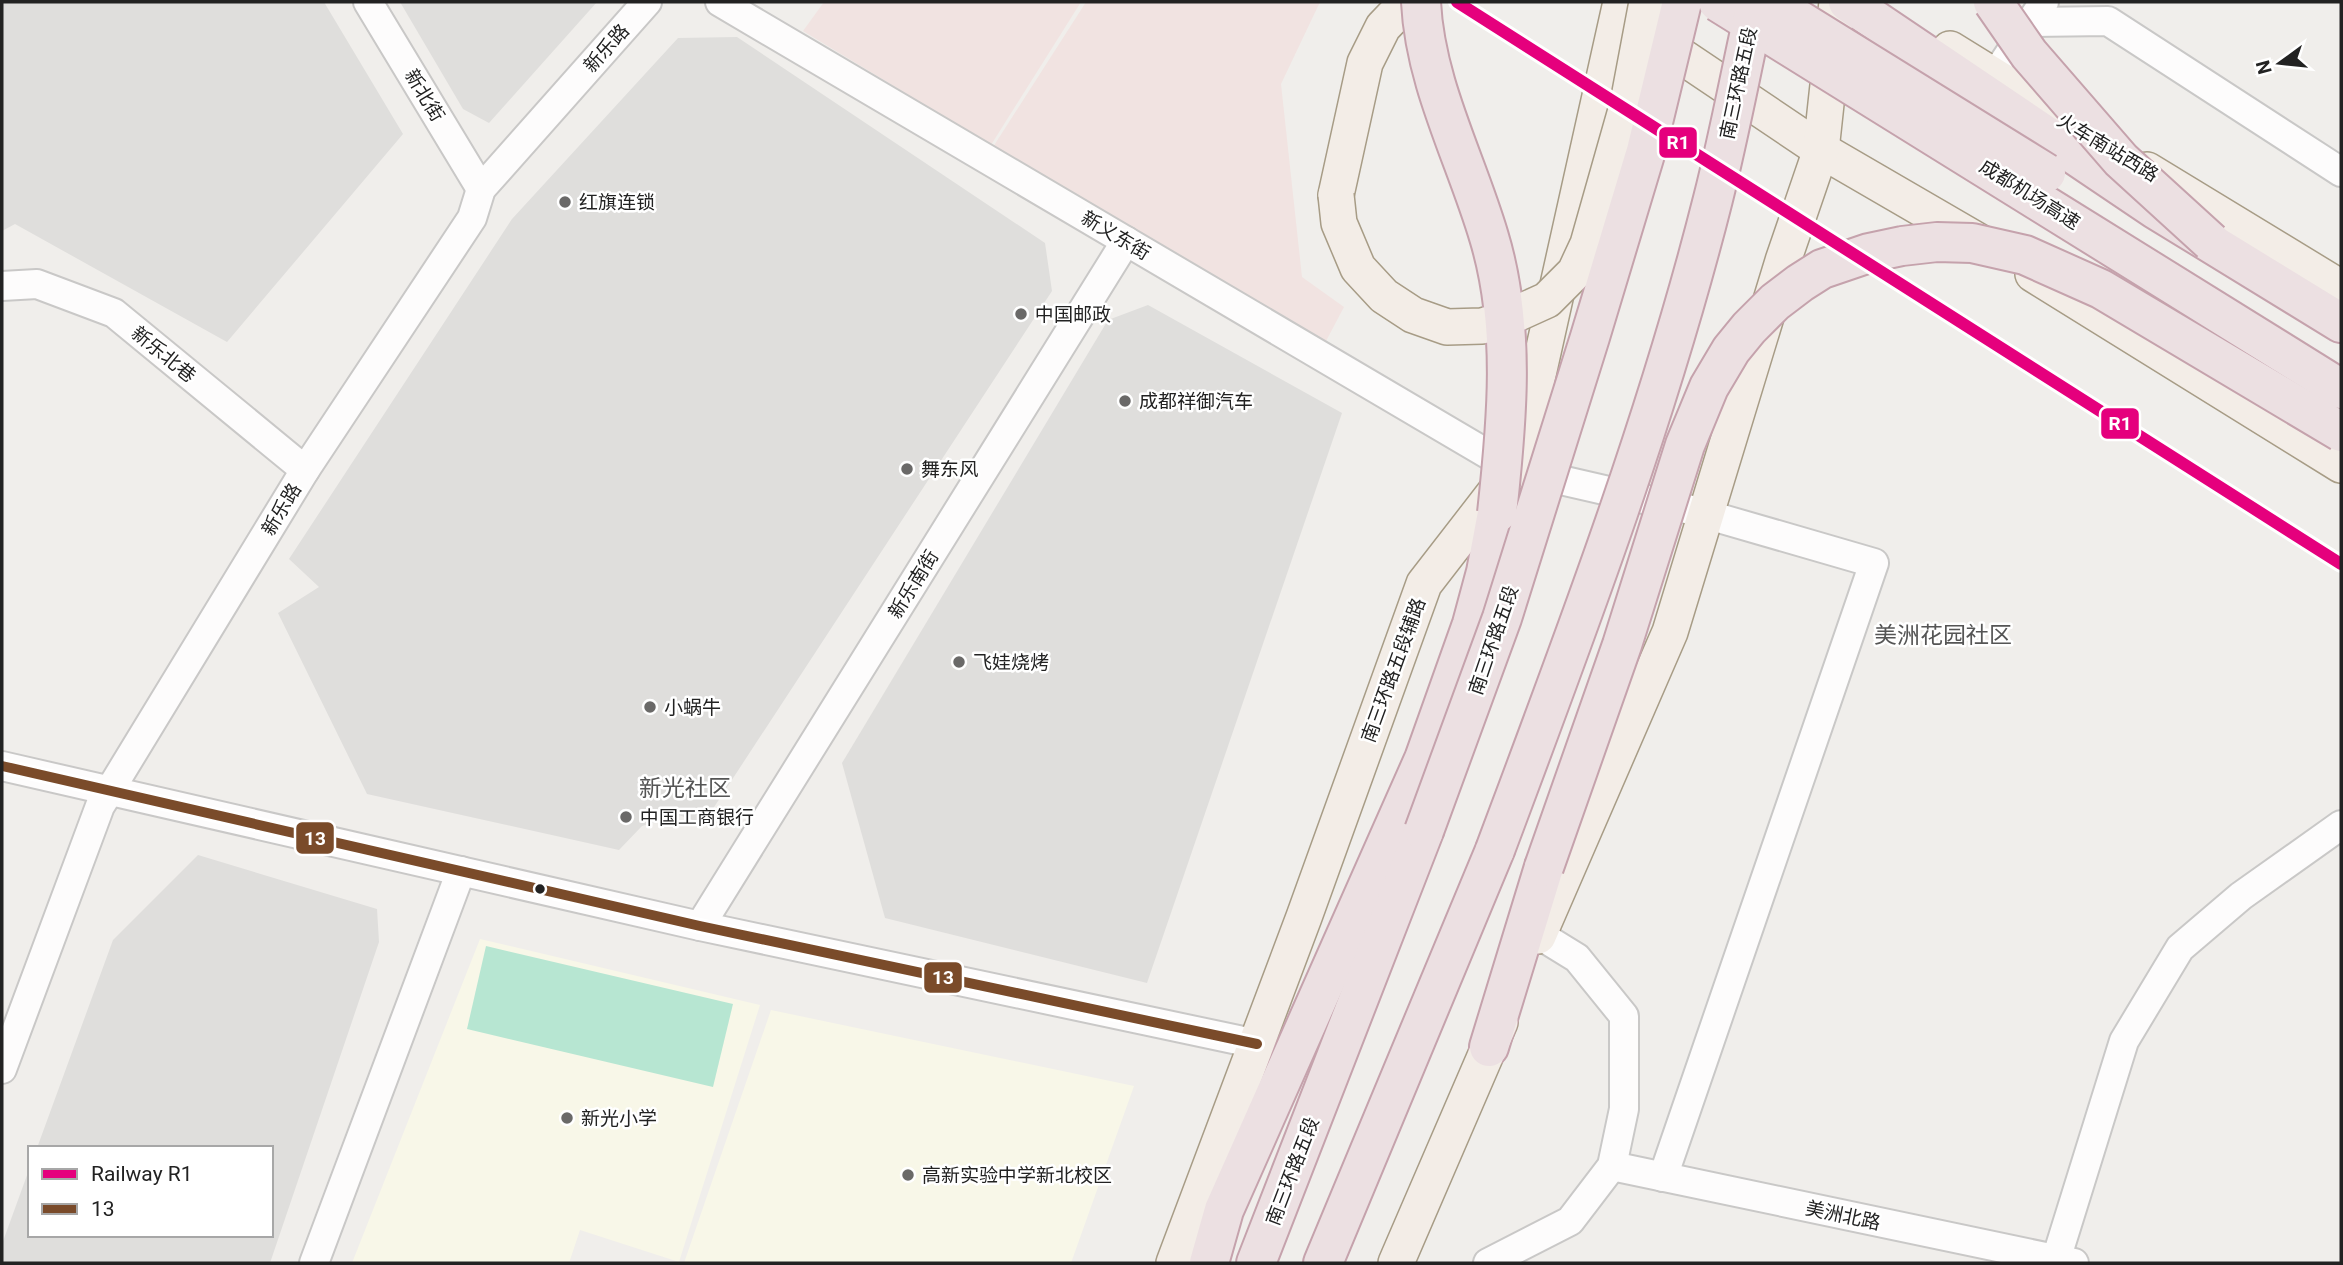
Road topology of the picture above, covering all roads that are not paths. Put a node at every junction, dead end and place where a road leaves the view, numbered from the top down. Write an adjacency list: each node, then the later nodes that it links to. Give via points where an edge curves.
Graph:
1 (369, 2): 18 (street, 新北街)
2 (647, 2): 18 (street, 新乐路)
3 (720, 2): 19 (street, 新义东街)
4 (1407, 2): 13 (main road, bridge, via 1383,27 1365,63 1336,195 1339,223 1358,268 1384,296 1413,315 1447,327 1503,320 1547,300 1575,272 1588,244 1628,103)
5 (1421, 2): 45 (highway, bridge, via 1432,73 1501,285 1506,429 1497,513 1472,624 1423,760 1224,1210)
6 (1682, 2): 46 (highway, 南三环路五段, bridge, via 1646,151 1502,618)
7 (1718, 2): 25 (highway, 成都机场高速, bridge)
8 (1837, 2): 16 (main road)
9 (1848, 2): 20 (highway, bridge)
10 (1878, 2): 15 (main road, 火车南站西路)
11 (1993, 2): 20 (highway, bridge, via 2029,54 2121,160)
12 (1760, 4): 24 (highway, 成都机场高速, bridge); 47 (highway, 南三环路五段, bridge, via 1713,198 1657,395 1581,620 1495,850)
13 (1622, 5): 16 (main road); 28 (main road, 南三环路五段辅路)
14 (2037, 12): 15 (street); 17 (street, via 2108,21)
15 (1994, 77): 22 (main road, 火车南站西路)
16 (1821, 150): 27 (main road, via 2070,296); 30 (main road)
17 (2341, 172)
18 (481, 189): 29 (street, 新乐路, via 472,218)
19 (1126, 241): 28 (street, 新义东街); 35 (street, 新乐南街)
20 (2211, 242): 23 (highway)
21 (2, 286): 29 (street, 新乐北巷, via 37,284 114,313)
22 (2341, 288)
23 (2341, 323)
24 (2341, 358)
25 (2341, 389)
26 (2341, 432): 38 (highway, bridge, via 2101,289 2025,254 1972,243 1902,246 1822,269 1800,283 1775,302 1731,351 1709,387 1685,445)
27 (2341, 465)
28 (1513, 469): 30 (street, 新义东街); 37 (main road, 南三环路五段辅路, via 1424,584)
29 (305, 470): 32 (street, 新乐路)
30 (1705, 514): 36 (main road, via 1670,632); 41 (street, 新义东街, via 1874,563)
31 (2, 766): 32 (street)
32 (110, 790): 34 (street); 39 (street, 新乐路, via 100,806)
33 (2341, 825): 42 (street, via 2241,896 2180,948 2124,1041)
34 (461, 871): 35 (street); 43 (street)
35 (699, 926): 37 (street)
36 (1538, 934): 38 (main road); 40 (street, via 1577,958 1624,1016 1624,1108)
37 (1257, 1044): 44 (main road, 南三环路五段辅路)
38 (1489, 1047): 48 (main road)
39 (2, 1069)
40 (1612, 1166): 41 (street, 美洲北路); 49 (street, via 1570,1221)
41 (1663, 1177): 42 (street, 美洲北路)
42 (2062, 1262)
43 (314, 1263)
44 (1174, 1263)
45 (1209, 1263)
46 (1256, 1263)
47 (1323, 1263)
48 (1396, 1263)
49 (1488, 1263)

